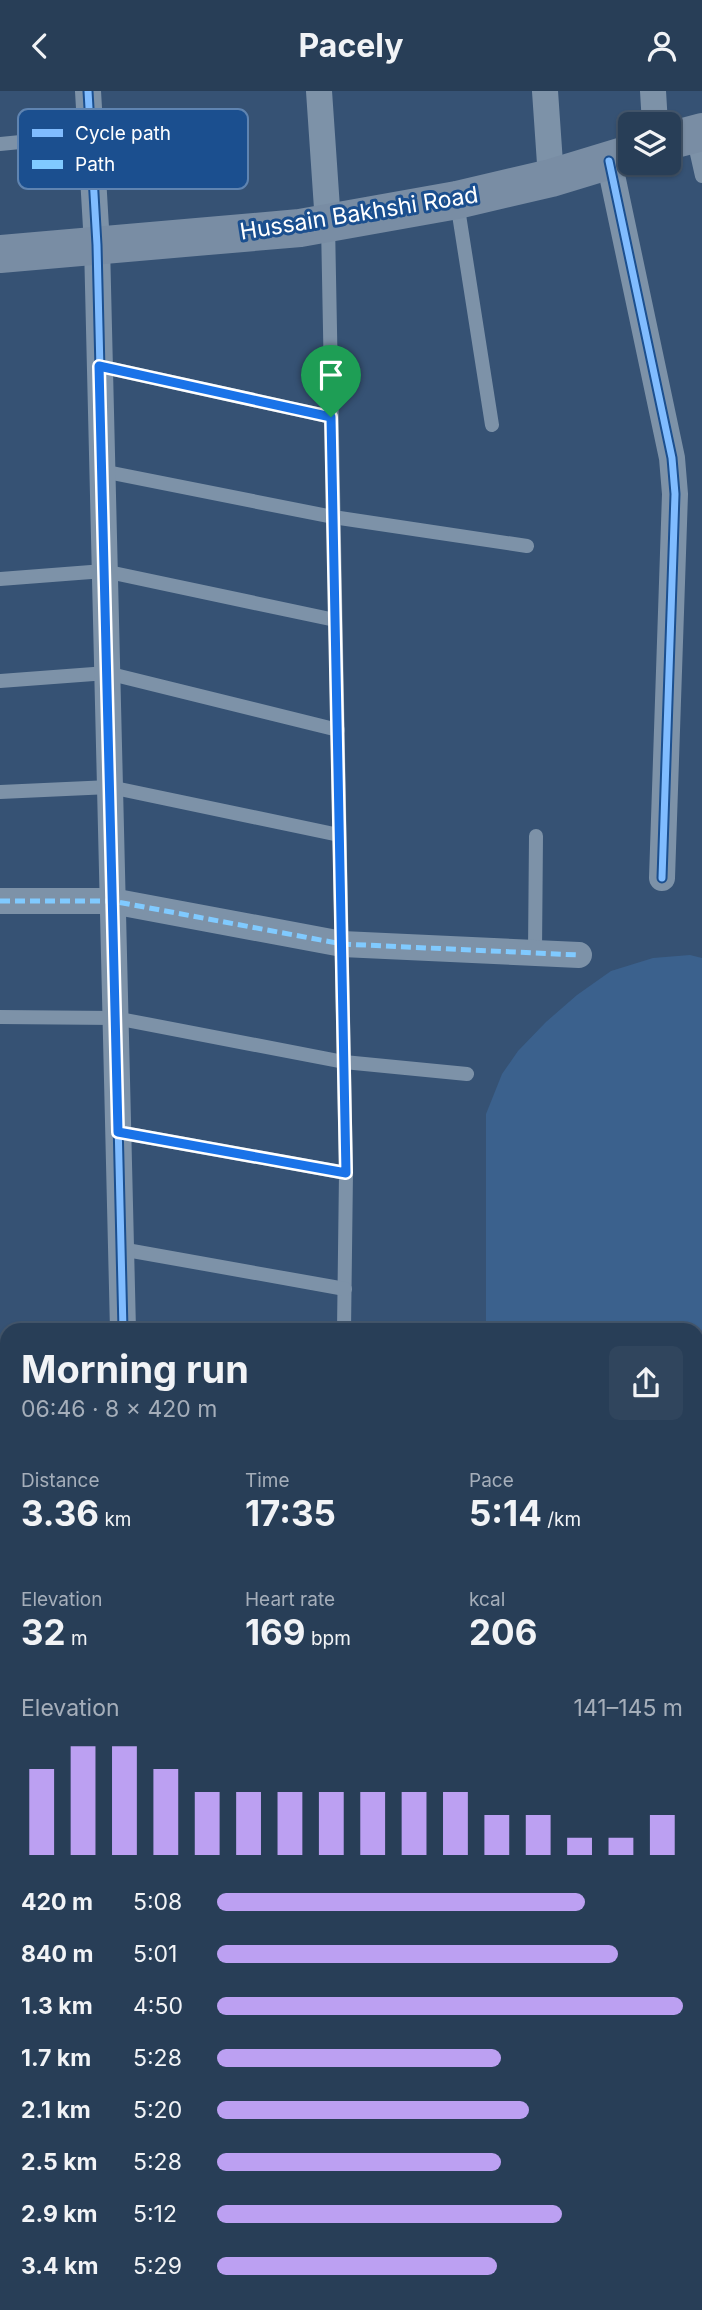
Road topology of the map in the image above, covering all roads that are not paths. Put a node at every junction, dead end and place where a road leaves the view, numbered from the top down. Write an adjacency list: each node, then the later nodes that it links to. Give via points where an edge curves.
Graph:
1 (88, 91): 5 (street)
2 (319, 91): 16 (street)
3 (545, 91): 13 (street)
4 (653, 91): 6 (street)
5 (89, 109)
6 (654, 112)
7 (688, 136): 12 (lane)
8 (18, 142): 9 (lane)
9 (0, 144)
10 (618, 157): 13 (street, Hussain Bakhshi Road)
11 (622, 175): 35 (street, via 675,494)
12 (702, 176)
13 (551, 178): 15 (street, Hussain Bakhshi Road)
14 (94, 189): 17 (street)
15 (457, 200): 16 (street, Hussain Bakhshi Road); 21 (lane)
16 (328, 223): 17 (street, Hussain Bakhshi Road); 20 (lane)
17 (97, 245): 18 (street, Hussain Bakhshi Road); 19 (street)
18 (0, 254)
19 (99, 366): 20 (lane); 22 (street)
20 (331, 417): 23 (lane)
21 (492, 425)
22 (102, 471): 23 (lane); 25 (street)
23 (333, 517): 24 (lane); 27 (lane)
24 (527, 546)
25 (104, 571): 26 (lane); 27 (lane); 28 (street)
26 (0, 579)
27 (335, 620): 30 (lane)
28 (107, 673): 29 (lane); 30 (lane); 31 (street)
29 (0, 681)
30 (338, 730): 33 (lane)
31 (110, 787): 32 (lane); 33 (lane); 37 (street)
32 (0, 792)
33 (339, 835): 38 (lane)
34 (536, 836): 39 (lane)
35 (662, 878)
36 (0, 901): 37 (street)
37 (112, 901): 38 (street); 42 (street)
38 (342, 944): 39 (street); 43 (lane)
39 (535, 951): 40 (street)
40 (579, 955)
41 (0, 1017): 42 (lane)
42 (115, 1018): 43 (lane); 45 (street)
43 (344, 1062): 44 (lane); 46 (lane)
44 (467, 1074)
45 (118, 1132): 46 (lane); 47 (street)
46 (346, 1173): 48 (lane)
47 (121, 1249): 48 (lane); 49 (street)
48 (345, 1289): 50 (lane)
49 (123, 1323)
50 (344, 1323)

